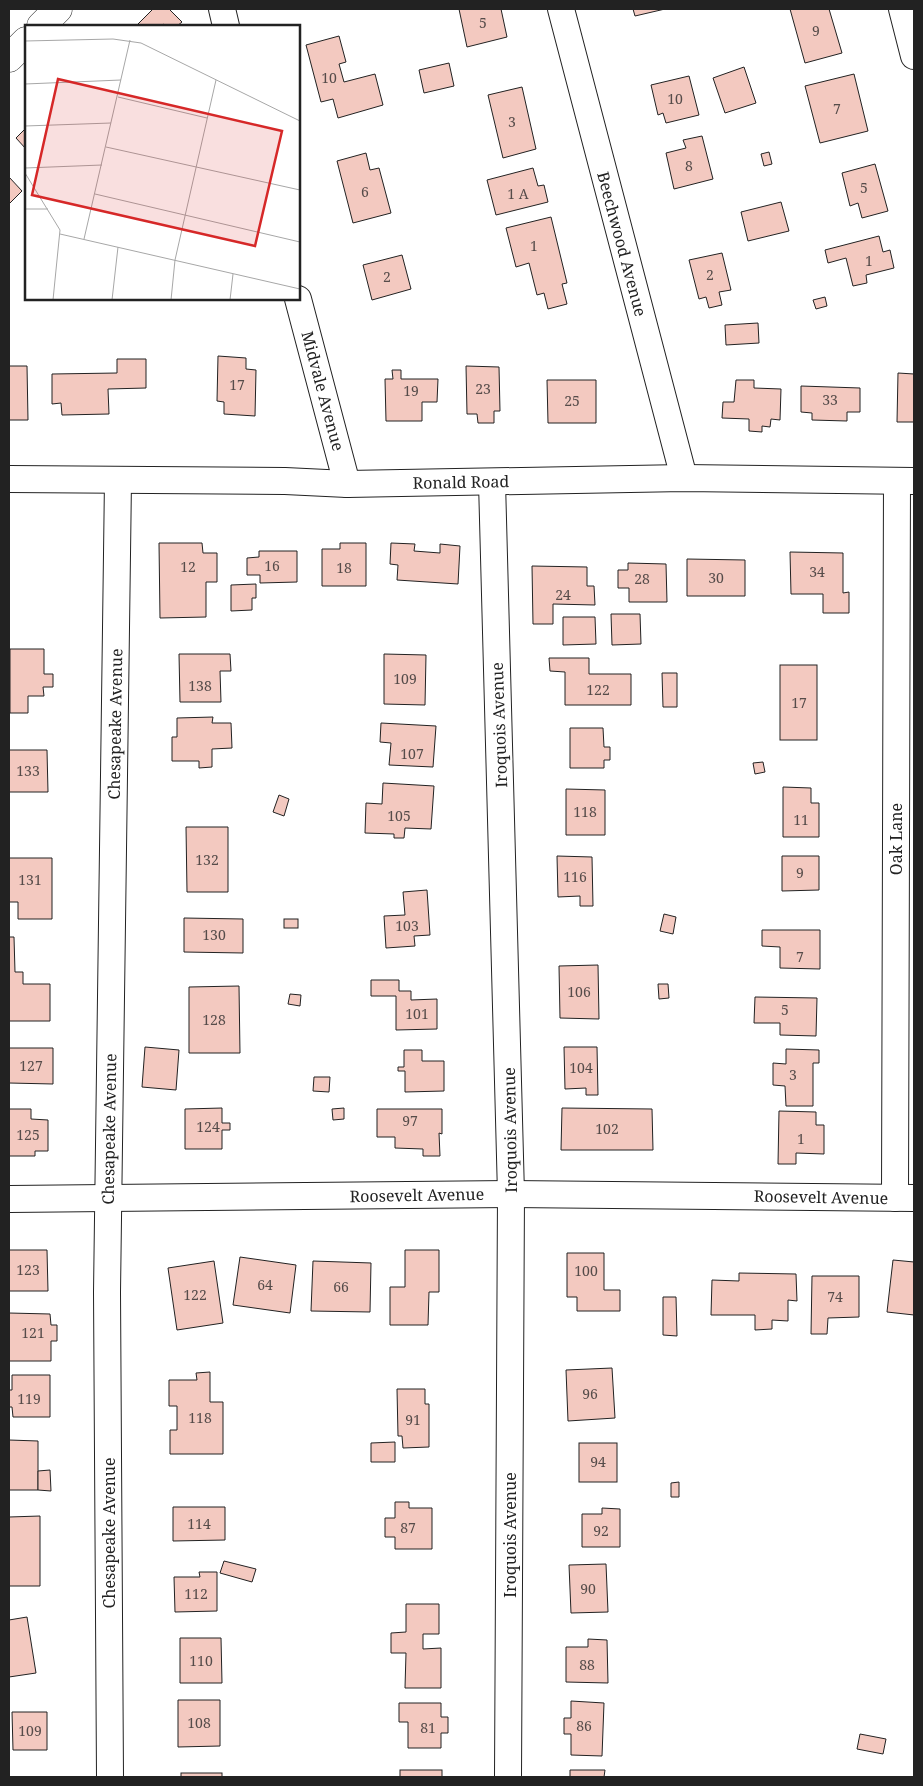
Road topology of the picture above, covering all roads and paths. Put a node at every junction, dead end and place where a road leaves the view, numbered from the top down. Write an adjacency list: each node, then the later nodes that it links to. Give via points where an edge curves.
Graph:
1 (58, 9): 5 (street)
2 (222, 9): 6 (street)
3 (561, 9): 11 (street, Beechwood Avenue)
4 (902, 9): 8 (street)
5 (42, 25)
6 (226, 25)
7 (25, 42): 9 (street)
8 (914, 56)
9 (9, 58)
10 (298, 300): 16 (street, Midvale Avenue)
11 (684, 478): 14 (street, Ronald Road); 15 (street, Ronald Road)
12 (9, 479): 13 (street, Ronald Road)
13 (118, 480): 16 (street, Ronald Road); 20 (street, Chesapeake Avenue)
14 (905, 481): 18 (street, Oak Lane)
15 (492, 482): 16 (street, Ronald Road); 17 (street, Iroquois Avenue)
16 (347, 484)
17 (512, 1194): 18 (street, Roosevelt Avenue); 20 (street, Roosevelt Avenue); 22 (street, Iroquois Avenue)
18 (904, 1198)
19 (9, 1199): 20 (street, Roosevelt Avenue)
20 (108, 1199): 21 (street, Chesapeake Avenue)
21 (110, 1777)
22 (508, 1777)

